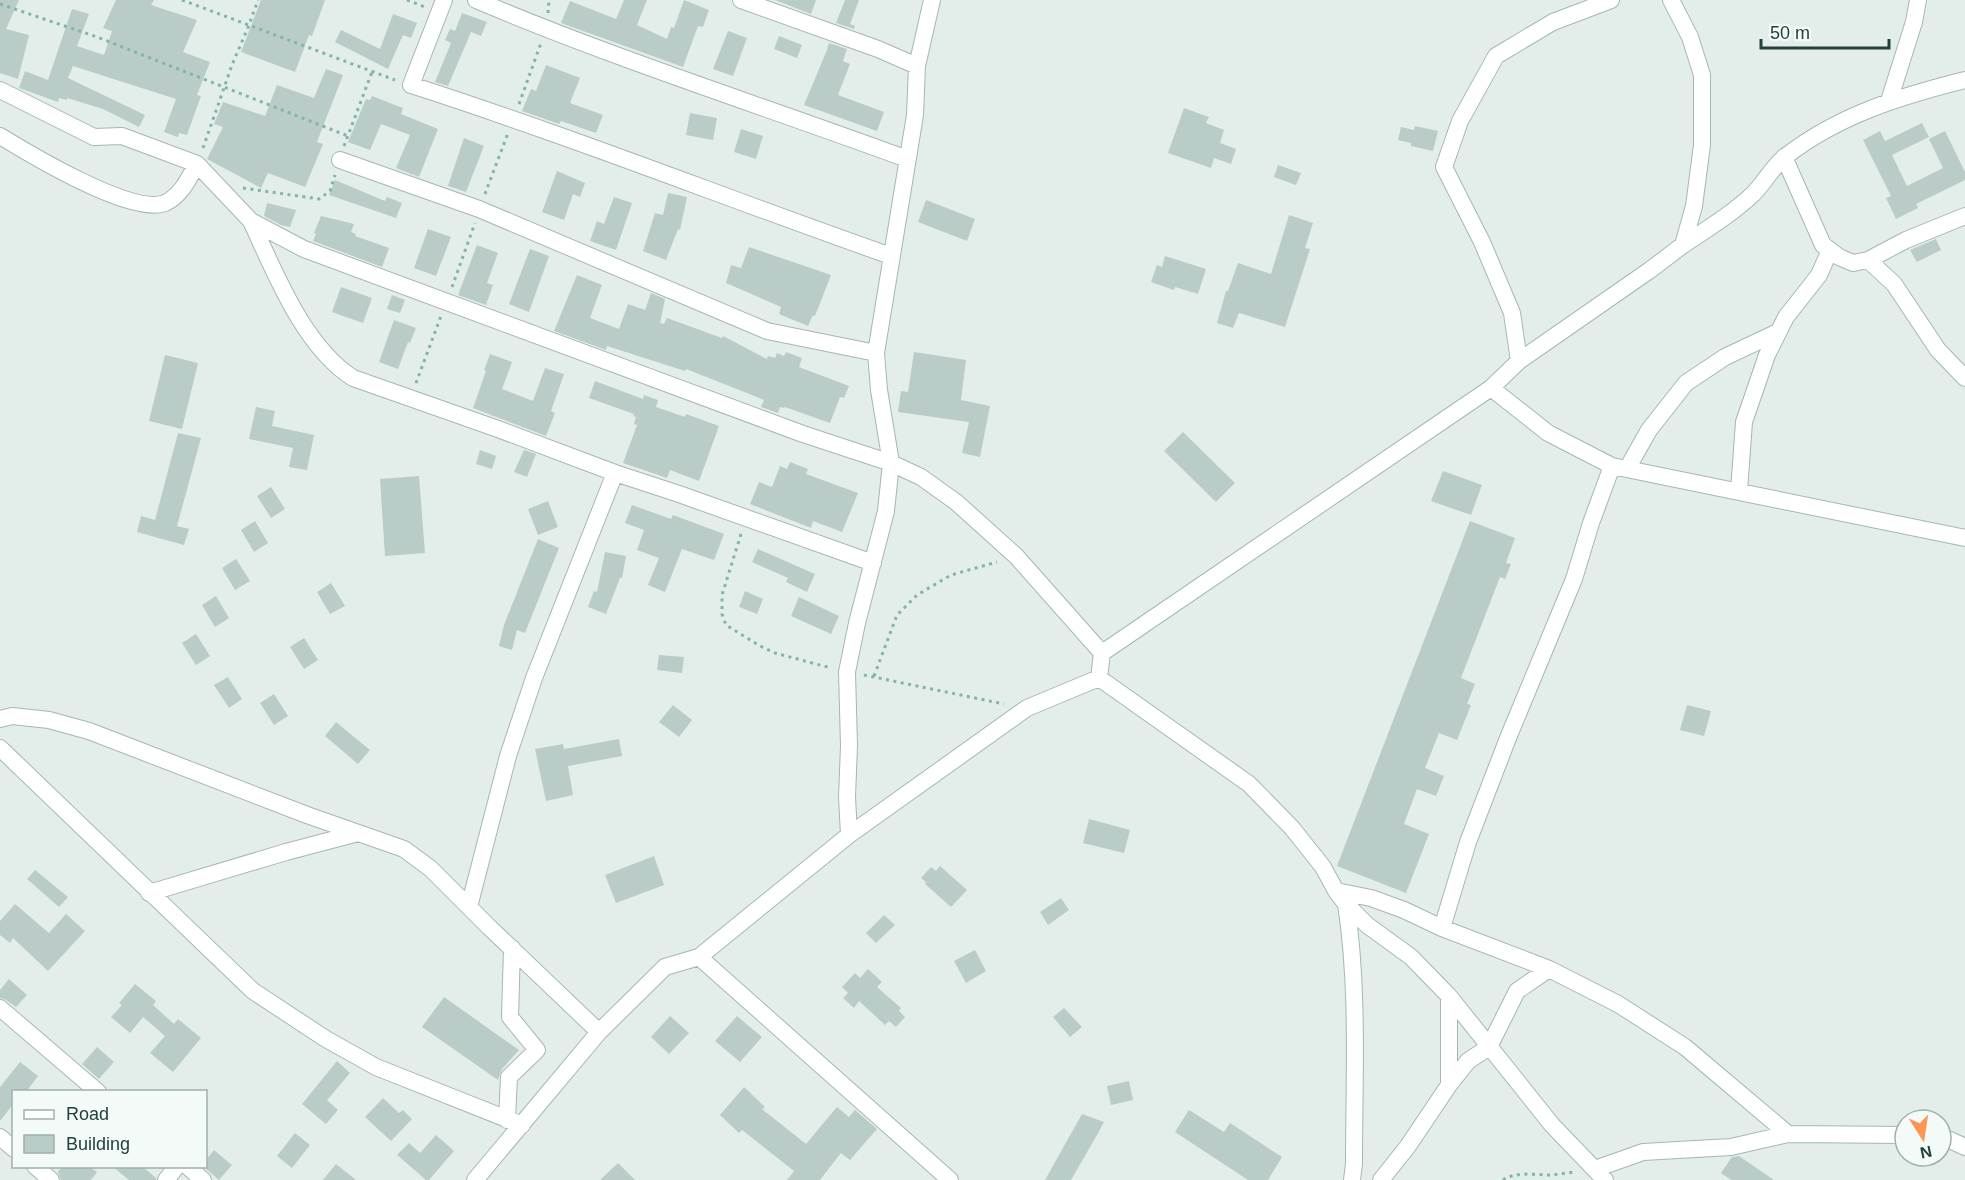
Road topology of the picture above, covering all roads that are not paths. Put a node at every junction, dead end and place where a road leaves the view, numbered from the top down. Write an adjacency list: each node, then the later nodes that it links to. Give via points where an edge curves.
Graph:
1 (444, 0): 21 (street, via 411,86 514,118)
2 (476, 0): 14 (street, via 729,97)
3 (741, 0): 8 (street)
4 (932, 0): 8 (street)
5 (1611, 0): 25 (street, via 1553,22 1496,56 1460,121 1444,167 1512,313)
6 (1671, 0): 19 (street, via 1690,36 1702,75 1702,145 1694,206)
7 (1918, 0): 11 (street)
8 (917, 66): 14 (street)
9 (1965, 80): 11 (street)
10 (0, 90): 16 (street, via 94,137 122,136)
11 (1889, 101): 13 (street, via 1853,115)
12 (0, 136): 16 (street, via 63,173 152,205 176,197)
13 (1784, 157): 19 (street, via 1754,193); 20 (street, via 1823,245)
14 (908, 159): 21 (street)
15 (340, 160): 24 (street, via 479,209 767,331)
16 (197, 164): 18 (street)
17 (1965, 216): 22 (street)
18 (251, 221): 28 (street, via 304,249 362,272); 30 (street, via 279,282 309,332 339,369 353,378)
19 (1683, 245): 25 (street)
20 (1830, 250): 22 (street, via 1853,262); 23 (street, via 1820,274)
21 (891, 256): 24 (street)
22 (1868, 260): 26 (street, via 1894,284 1938,351)
23 (1778, 332): 29 (street, via 1725,357 1686,383); 31 (street, via 1744,423)
24 (876, 353): 28 (street)
25 (1519, 361): 27 (street)
26 (1965, 378)
27 (1491, 388): 29 (street, via 1548,433); 34 (street)
28 (891, 463): 33 (street, via 886,510); 34 (street, via 921,477 956,502 1016,556)
29 (1619, 468): 31 (street); 43 (street, via 1590,523 1574,579 1468,842)
30 (615, 473): 33 (street); 42 (street, via 530,689 508,756)
31 (1739, 491): 32 (street)
32 (1965, 538)
33 (873, 563): 39 (street, via 847,672)
34 (1102, 653): 35 (street)
35 (1098, 678): 39 (street, via 1027,708); 41 (street, via 1249,784 1292,828)
36 (0, 719): 38 (street, via 12,716 49,720 88,731)
37 (0, 748): 40 (street)
38 (358, 833): 40 (street); 42 (street, via 404,849 431,869)
39 (849, 835): 45 (street)
40 (149, 893): 53 (street, via 252,991 326,1039 376,1068)
41 (1341, 897): 43 (street, via 1371,898); 47 (street, via 1367,925 1411,957); 67 (street, via 1351,938)
42 (469, 907): 44 (street)
43 (1442, 928): 46 (street)
44 (512, 948): 49 (street); 53 (street, via 510,1017 537,1050 509,1077)
45 (699, 957): 49 (street, via 665,967); 66 (street)
46 (1549, 969): 50 (street, via 1517,991); 54 (street, via 1618,1004 1685,1047)
47 (1449, 996): 50 (street); 51 (street)
48 (0, 1008): 52 (street)
49 (599, 1032): 53 (street)
50 (1489, 1047): 51 (street, via 1468,1061); 61 (street, via 1552,1125)
51 (1449, 1085): 68 (street)
52 (96, 1090)
53 (514, 1123): 65 (street)
54 (1788, 1134): 55 (street); 61 (street, via 1731,1147 1643,1152)
55 (1893, 1135)
56 (0, 1137): 57 (street)
57 (12, 1147)
58 (36, 1168): 62 (street)
59 (176, 1168): 63 (street)
60 (188, 1168): 64 (street)
61 (1600, 1174)
62 (51, 1180)
63 (166, 1180)
64 (203, 1180)
65 (475, 1180)
66 (950, 1180)
67 (1352, 1180)
68 (1381, 1180)

